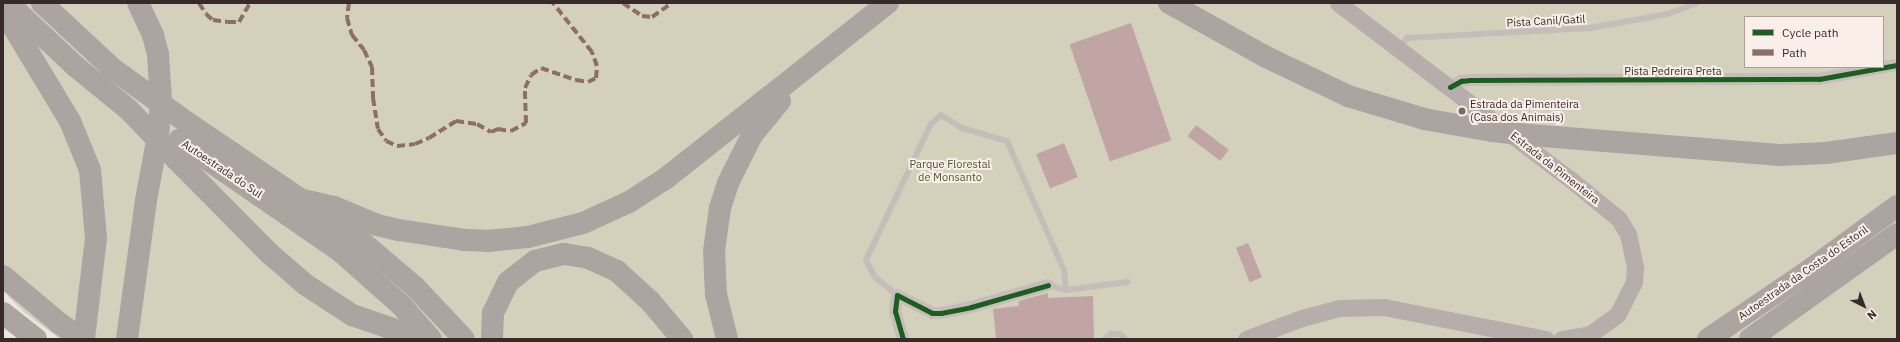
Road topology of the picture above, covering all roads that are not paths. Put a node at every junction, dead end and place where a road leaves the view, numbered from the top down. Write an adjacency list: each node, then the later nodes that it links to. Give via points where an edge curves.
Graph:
1 (8, 3): 15 (highway, bridge, via 70,61 128,109)
2 (42, 3): 15 (highway, Autoestrada do Sul, bridge, via 113,69)
3 (138, 3): 29 (highway, via 145,14 158,54 161,101)
4 (888, 3): 17 (highway, via 665,179 629,202 583,223 528,237 487,241 464,240 384,227 334,207)
5 (902, 3): 34 (highway, via 813,69 766,115 739,159 720,208 714,251 716,294)
6 (1169, 3): 16 (highway, bridge, via 1322,85 1373,105 1456,126 1530,135 1780,155 1826,153)
7 (1338, 3): 10 (main road, Estrada da Pimenteira)
8 (1696, 3): 10 (lane, Pista Canil/Gatil, via 1668,14 1590,28 1407,38)
9 (3, 10): 28 (highway, via 27,54 63,109 90,170 95,260)
10 (1399, 49): 14 (main road, Estrada da Pimenteira)
11 (1897, 65): 13 (street, Pista Pedreira Preta)
12 (1881, 68): 14 (street, Pista Pedreira Preta, via 1819,80 1470,80 1461,81)
13 (1884, 68)
14 (1450, 87): 41 (main road, Estrada da Pimenteira, via 1606,208 1618,219 1628,234 1635,267 1634,282 1618,314 1590,334)
15 (181, 140): 17 (highway, Autoestrada do Sul); 30 (highway, via 287,269 352,315); 31 (highway, Autoestrada do Sul, via 340,251 400,305)
16 (1897, 143)
17 (299, 199): 26 (highway, Autoestrada do Sul, via 374,251)
18 (1897, 206): 42 (highway, Autoestrada da Costa do Estoril, via 1811,269)
19 (1897, 234): 43 (highway, Autoestrada da Costa do Estoril)
20 (3, 276): 28 (highway)
21 (1127, 282): 23 (lane)
22 (1048, 285): 23 (lane); 24 (street, via 941,313 932,313)
23 (1066, 290): 24 (lane, via 1064,270 1007,141 962,128 941,115 931,124 866,260 875,278)
24 (897, 295): 35 (street, via 895,311)
25 (3, 313): 27 (highway)
26 (458, 332)
27 (36, 339)
28 (83, 339)
29 (127, 339)
30 (422, 339)
31 (432, 339)
32 (492, 339): 33 (highway, via 493,313 508,282 535,261 564,254 588,258 617,271 650,301)
33 (682, 339)
34 (727, 339)
35 (903, 339)
36 (1105, 339): 37 (lane, via 1115,334)
37 (1125, 339)
38 (1246, 339): 39 (main road, via 1302,318 1340,308 1384,307 1430,314)
39 (1535, 339): 40 (main road)
40 (1546, 339)
41 (1560, 339)
42 (1708, 339)
43 (1750, 339)

